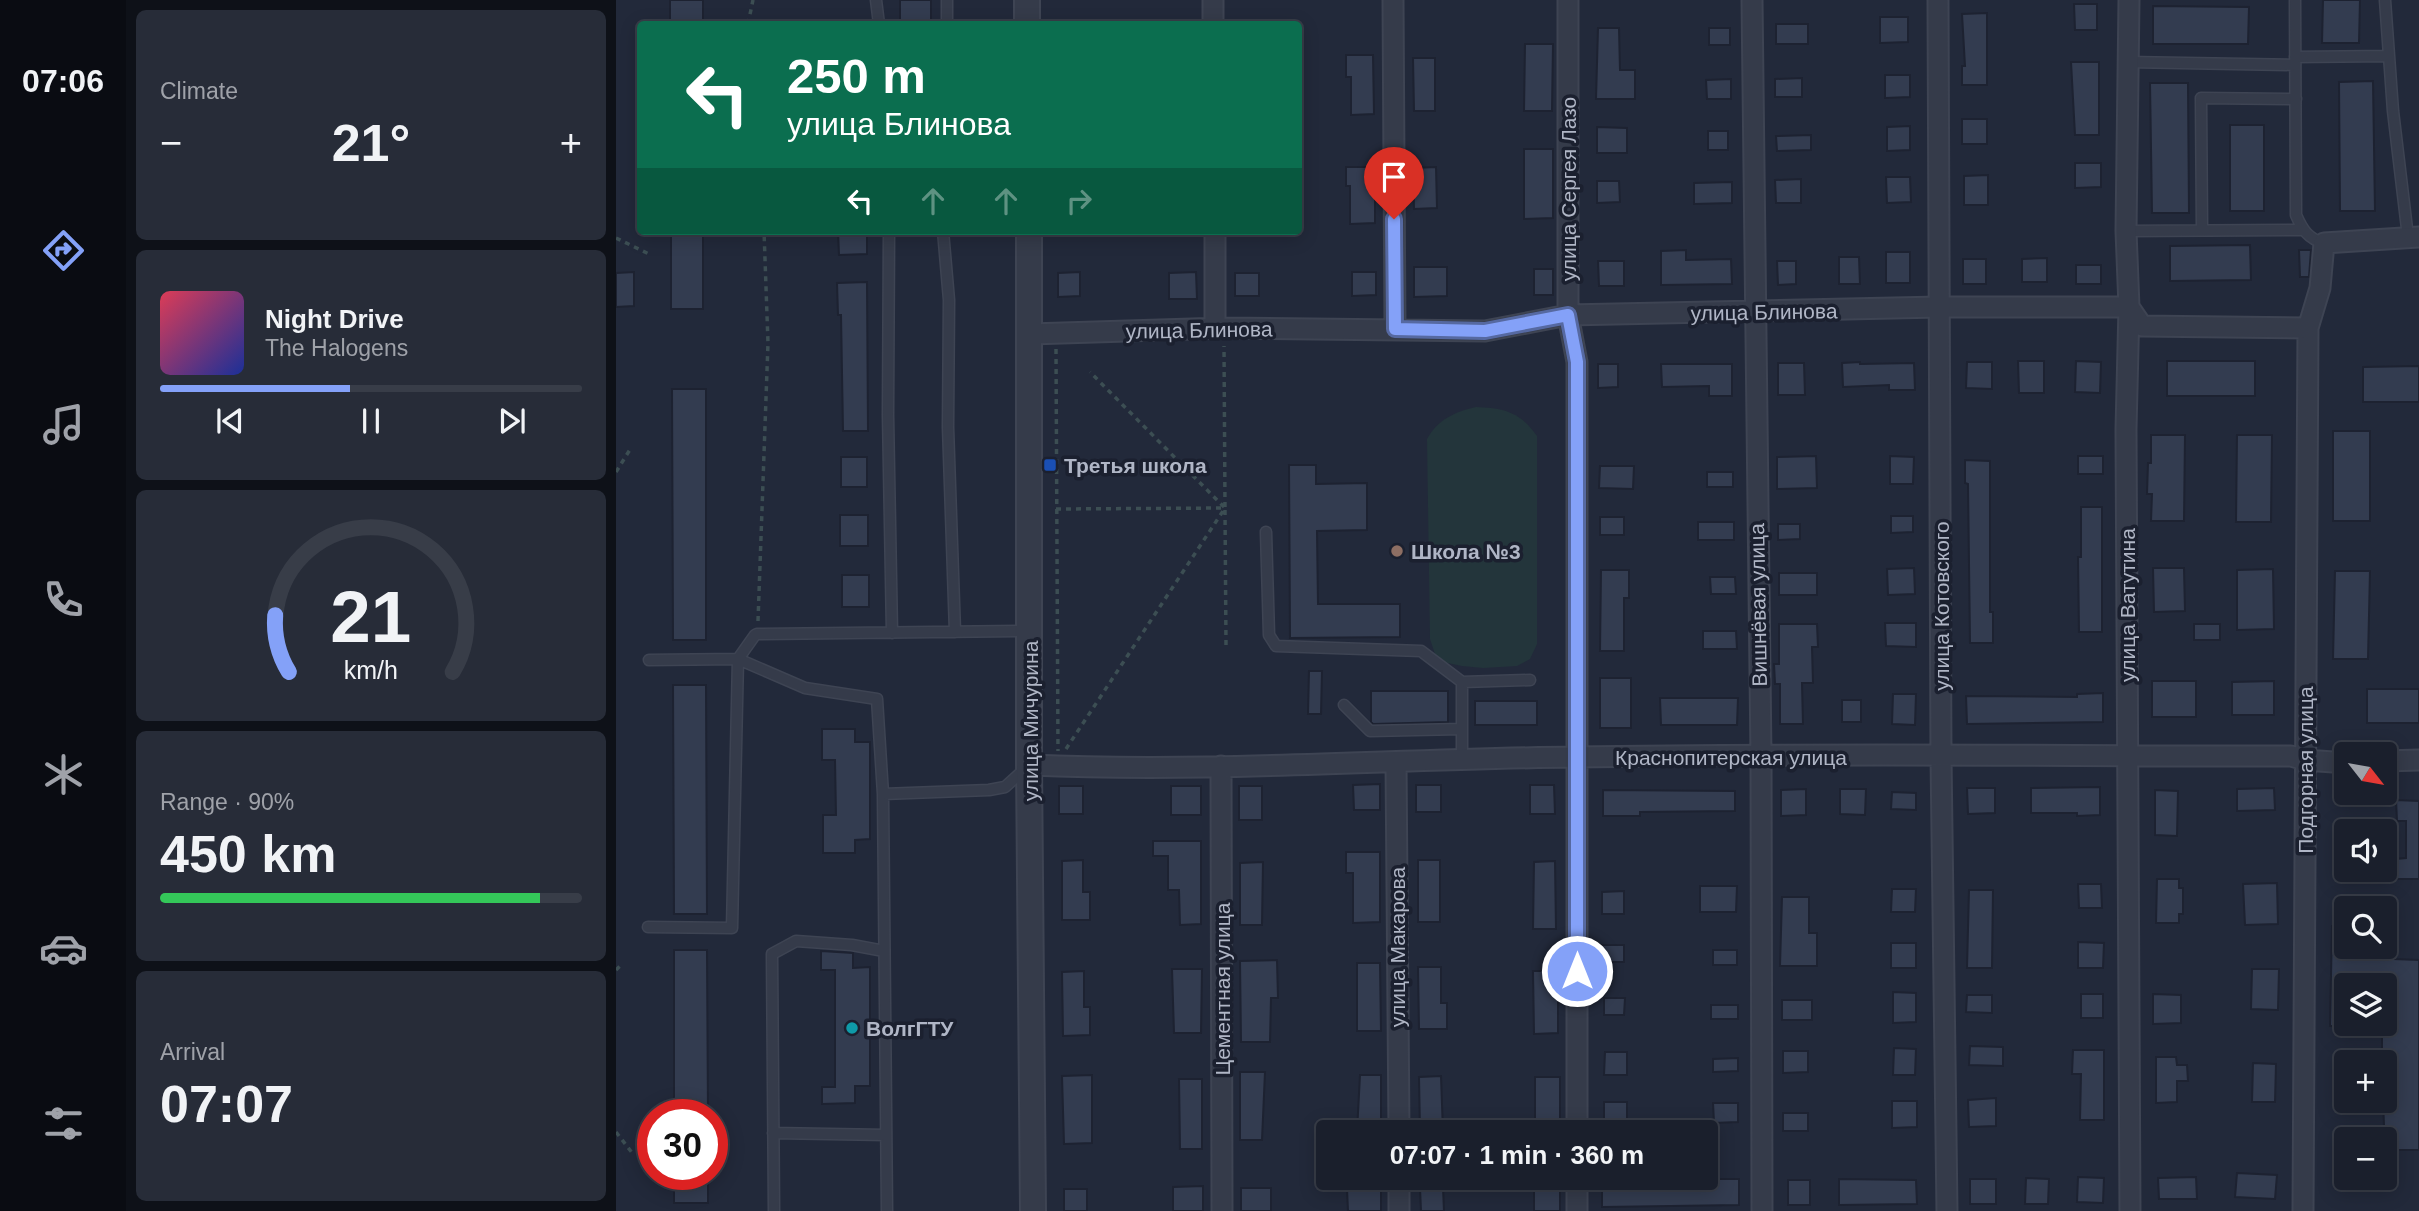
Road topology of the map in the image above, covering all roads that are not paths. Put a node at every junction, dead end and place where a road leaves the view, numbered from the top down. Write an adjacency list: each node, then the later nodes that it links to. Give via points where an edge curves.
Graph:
1 (876, 0): 12 (lane)
2 (947, 0): 13 (lane)
3 (1027, 0): 14 (street)
4 (1213, 0): 15 (street)
5 (1393, 0): 35 (street)
6 (1568, 0): 32 (street, улица Сергея Лазо)
7 (1752, 0): 31 (street, Вишнёвая улица)
8 (1938, 0): 29 (street, улица Котовского)
9 (2129, 0): 18 (street, улица Ватутина)
10 (2295, 0): 17 (lane)
11 (2385, 0): 16 (lane)
12 (879, 21)
13 (947, 21)
14 (1027, 21)
15 (1213, 21)
16 (2389, 56): 17 (lane); 27 (lane)
17 (2295, 61): 18 (lane); 19 (lane)
18 (2127, 62): 22 (street, улица Ватутина)
19 (2295, 99): 20 (lane, via 2201,99); 21 (lane, via 2296,215)
20 (2202, 230): 21 (lane); 22 (lane)
21 (2302, 230): 28 (lane)
22 (2126, 231): 30 (street, улица Ватутина)
23 (889, 235): 40 (lane)
24 (943, 235): 39 (lane, via 949,300)
25 (1028, 235): 36 (street, улица Мичурина)
26 (1215, 235): 33 (street)
27 (2414, 237): 28 (street)
28 (2324, 243): 34 (street, via 2320,288)
29 (1939, 307): 30 (street, улица Блинова); 31 (street, улица Блинова); 50 (street, улица Котовского)
30 (2129, 307): 34 (street, via 2143,326); 48 (street, улица Ватутина)
31 (1755, 313): 32 (street, улица Блинова); 47 (street, Вишнёвая улица)
32 (1568, 315): 35 (street, улица Блинова, via 1485,331); 49 (street, улица Сергея Лазо, via 1577,362)
33 (1220, 328): 35 (street, улица Блинова); 36 (street, улица Блинова)
34 (2308, 328): 52 (street, Подгорная улица)
35 (1395, 329)
36 (1030, 334): 38 (street, улица Мичурина)
37 (1266, 533): 44 (lane, via 1269,635 1276,646 1421,651)
38 (1030, 631): 39 (lane); 57 (street, улица Мичурина)
39 (955, 632): 40 (lane)
40 (892, 633): 41 (lane, via 757,634)
41 (738, 659): 42 (lane); 59 (lane, via 805,688 877,699); 60 (lane, via 733,928)
42 (649, 660)
43 (1531, 680): 44 (lane)
44 (1462, 682): 46 (lane)
45 (1344, 705): 46 (lane, via 1370,731)
46 (1461, 729): 51 (lane)
47 (1760, 756): 49 (street, Краснопитерская улица); 50 (street, Краснопитерская улица); 74 (street, Вишнёвая улица)
48 (2128, 756): 50 (street, Краснопитерская улица); 52 (street, Краснопитерская улица, via 2291,755); 76 (street, улица Ватутина)
49 (1577, 757): 51 (street, Краснопитерская улица); 63 (street, улица Сергея Лазо)
50 (1941, 757): 75 (street, улица Котовского)
51 (1462, 759): 55 (street, Краснопитерская улица)
52 (2305, 760): 56 (street, Краснопитерская улица); 77 (street, Подгорная улица)
53 (2419, 760): 54 (street)
54 (2398, 761)
55 (1396, 762): 58 (street, Краснопитерская улица); 62 (street, улица Макарова)
56 (2334, 762)
57 (1030, 766): 58 (street, Краснопитерская улица); 59 (lane, via 1005,787); 70 (street, улица Мичурина)
58 (1221, 766): 71 (street, Цементная улица)
59 (883, 794): 61 (lane)
60 (648, 927)
61 (884, 951): 64 (lane, via 796,941 772,954); 65 (lane)
62 (1399, 1120)
63 (1577, 1120)
64 (773, 1133): 65 (lane); 68 (lane)
65 (886, 1135): 69 (lane)
66 (1399, 1190): 72 (street)
67 (1577, 1190): 73 (street)
68 (774, 1211)
69 (887, 1211)
70 (1033, 1211)
71 (1222, 1211)
72 (1399, 1211)
73 (1577, 1211)
74 (1762, 1211)
75 (1947, 1211)
76 (2130, 1211)
77 (2303, 1211)

